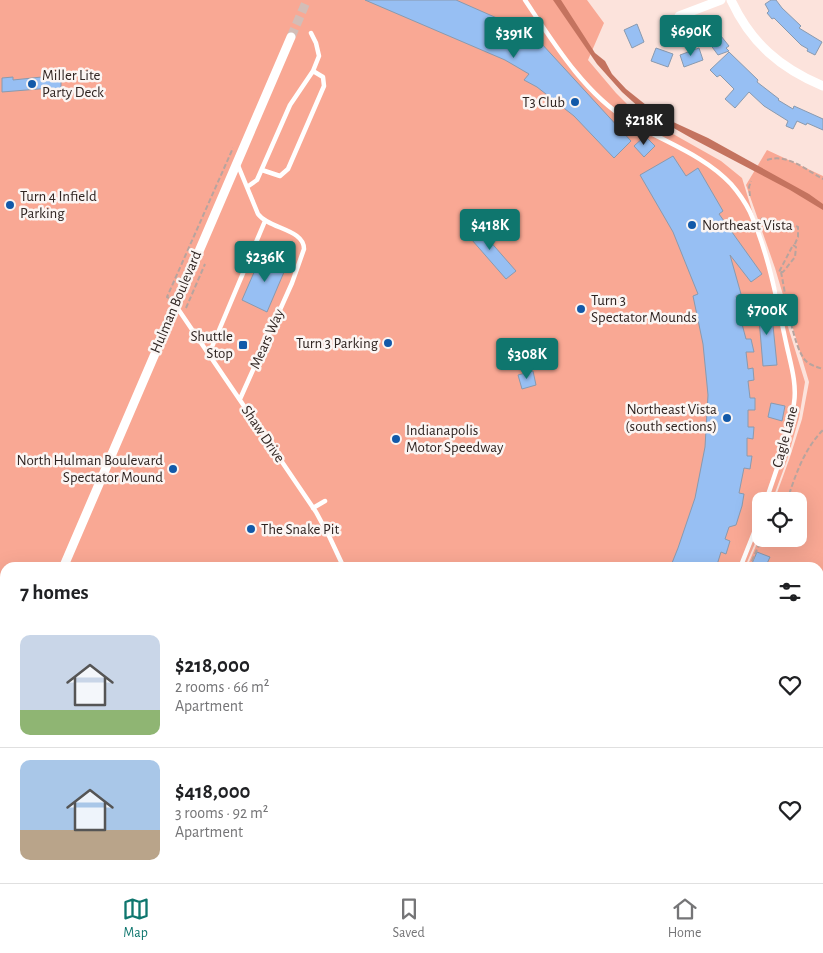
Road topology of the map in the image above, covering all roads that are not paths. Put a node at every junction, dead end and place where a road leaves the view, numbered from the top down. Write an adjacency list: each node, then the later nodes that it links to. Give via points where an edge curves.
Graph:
1 (525, 0): 16 (lane, Cagle Lane, via 571,67 611,107 716,171 730,183 749,210 776,299 795,391 791,420)
2 (721, 0): 4 (street)
3 (731, 0): 8 (street, via 748,29 766,50 792,71)
4 (679, 16)
5 (311, 33): 7 (lane, via 319,56)
6 (291, 37): 9 (street, Hulman Boulevard)
7 (314, 71): 10 (lane, via 290,105); 10 (lane, via 323,77 324,86 288,169 280,176)
8 (823, 86)
9 (237, 162): 11 (lane); 13 (street, Hulman Boulevard)
10 (262, 170): 11 (lane, via 257,180)
11 (247, 186): 12 (lane, via 258,214)
12 (265, 221): 14 (lane); 15 (lane, Mears Way, via 299,236 304,249)
13 (175, 305): 14 (lane, Shaw Drive); 20 (street, Hulman Boulevard)
14 (209, 354): 15 (lane, Shaw Drive)
15 (240, 399): 18 (lane, Shaw Drive)
16 (769, 492)
17 (326, 501): 18 (lane)
18 (313, 508): 21 (lane, Shaw Drive)
19 (752, 538): 22 (lane)
20 (66, 562)
21 (341, 562)
22 (742, 562)

